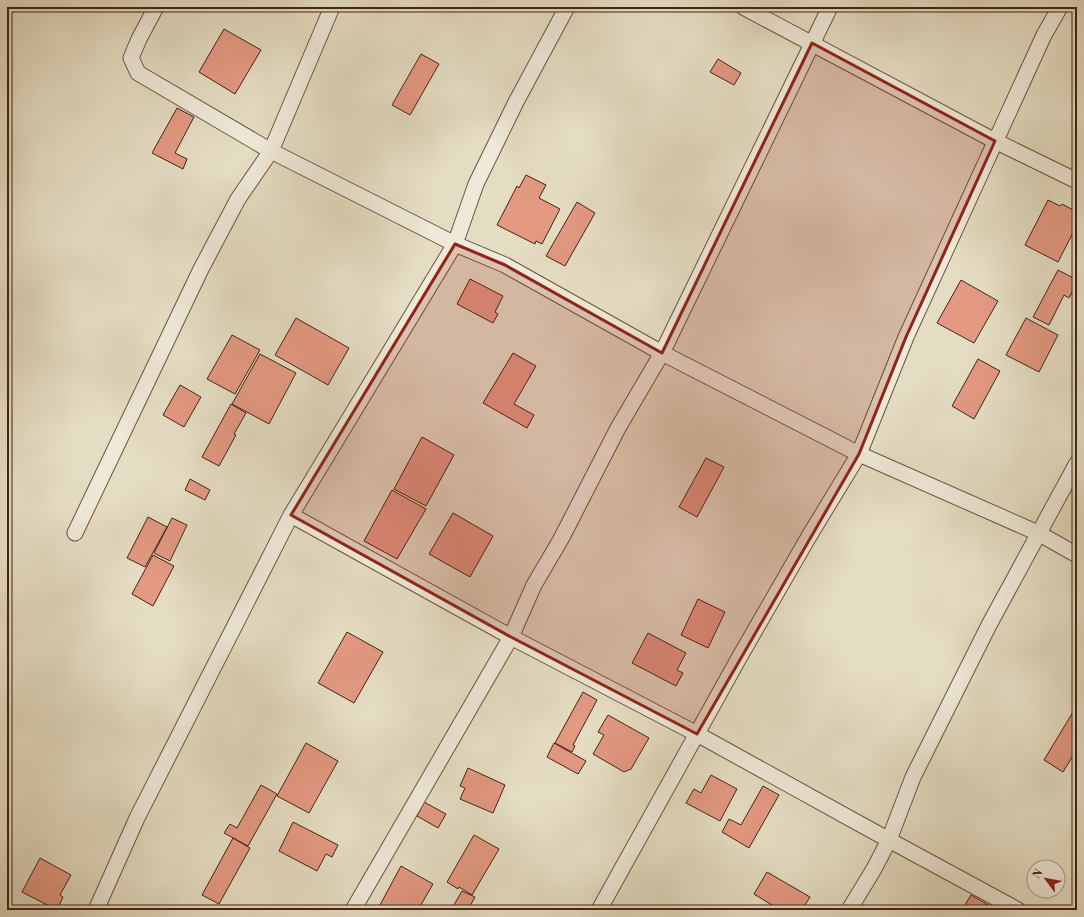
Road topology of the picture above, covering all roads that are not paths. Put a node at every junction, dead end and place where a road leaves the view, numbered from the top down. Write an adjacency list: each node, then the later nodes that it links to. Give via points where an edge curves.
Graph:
1 (156, 7): 9 (street, via 131,58 138,73)
2 (332, 7): 9 (street)
3 (567, 7): 11 (street, via 476,184)
4 (743, 7): 7 (street)
5 (830, 7): 7 (street)
6 (1060, 7): 8 (street, via 1044,35)
7 (812, 43): 8 (street); 12 (street)
8 (995, 141): 10 (street); 13 (street, via 906,337)
9 (271, 151): 11 (street); 16 (street, via 238,199 201,269)
10 (1077, 180)
11 (454, 244): 12 (street, via 505,265); 15 (street)
12 (662, 353): 13 (street); 19 (street, via 618,428 561,539 534,584)
13 (859, 454): 17 (street); 20 (street, via 808,538)
14 (1077, 463): 17 (street)
15 (291, 515): 19 (street); 22 (street, via 137,818)
16 (74, 533)
17 (1038, 533): 18 (street); 21 (street, via 913,777)
18 (1077, 555)
19 (510, 637): 20 (street); 23 (street)
20 (697, 734): 21 (street); 24 (street)
21 (889, 840): 25 (street); 26 (street)
22 (96, 910)
23 (353, 910)
24 (599, 910)
25 (849, 910)
26 (1018, 910)

